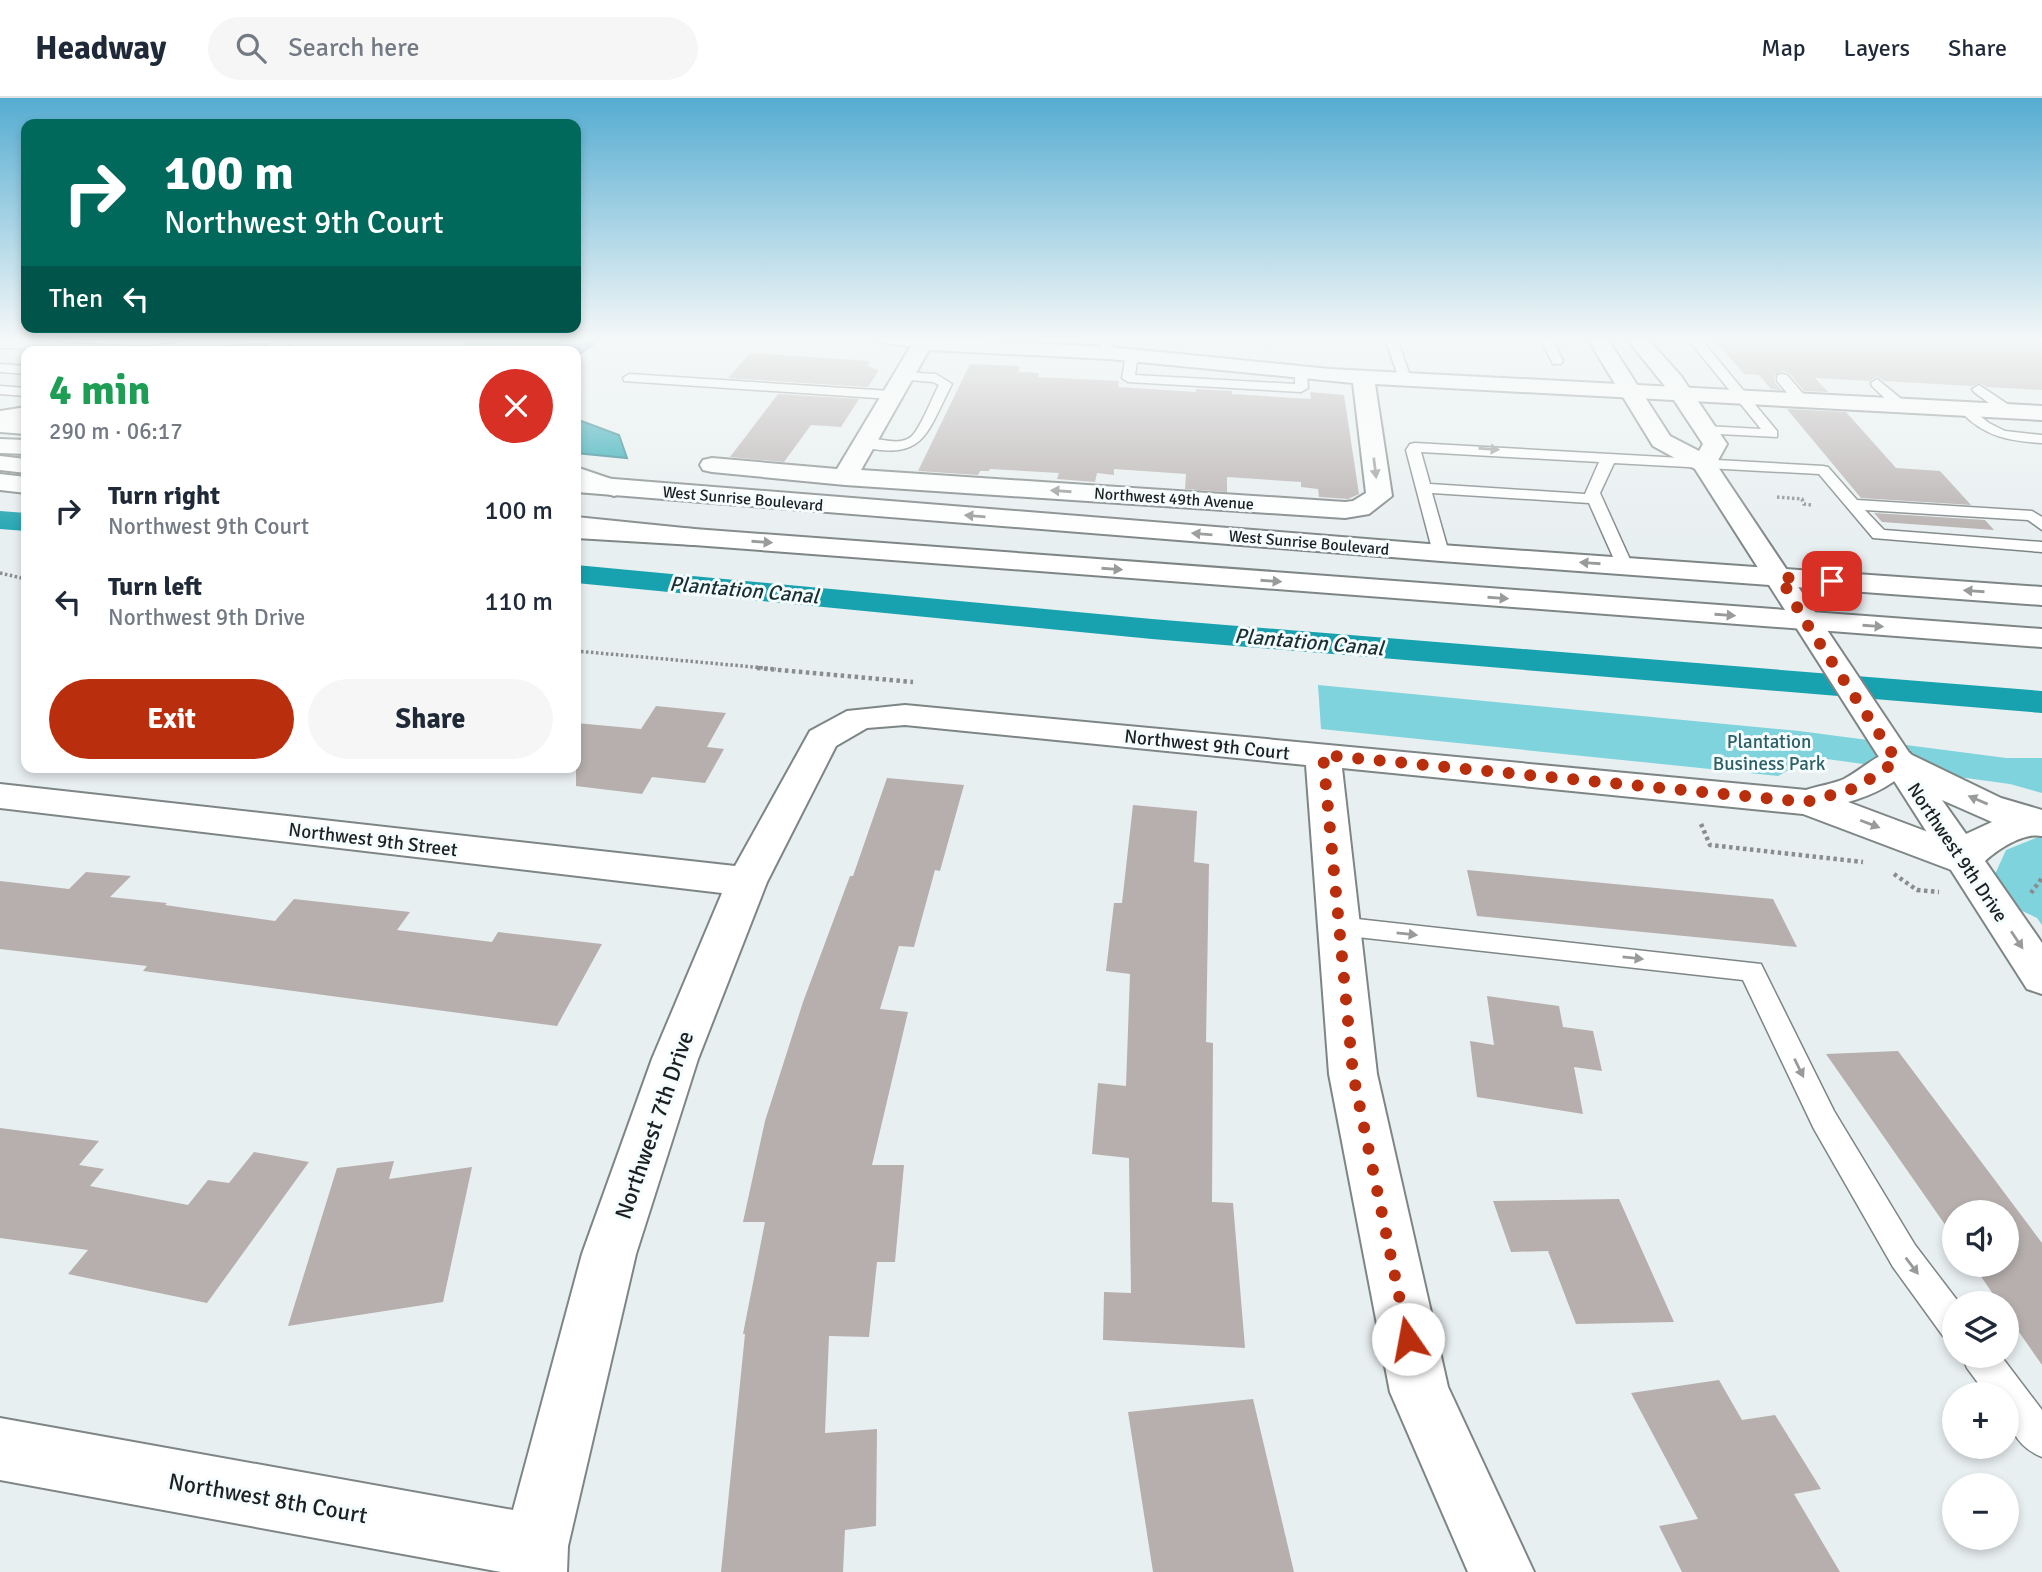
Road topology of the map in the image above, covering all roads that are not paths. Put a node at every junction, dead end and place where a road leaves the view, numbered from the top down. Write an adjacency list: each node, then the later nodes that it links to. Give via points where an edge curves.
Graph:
1 (885, 407): 18 (main road)
2 (934, 407): 18 (lane, via 917,439 900,446)
3 (1367, 407): 27 (main road, Northwest 49th Avenue, one-way to 27, via 1379,496 1360,508)
4 (1640, 407): 23 (main road, via 1661,441)
5 (1690, 407): 16 (main road)
6 (1751, 407): 16 (lane, via 1772,433)
7 (1929, 407): 9 (main road)
8 (2003, 407): 10 (lane)
9 (1966, 409): 10 (main road); 17 (lane, via 1982,427 2000,436)
10 (2010, 412): 11 (main road)
11 (2042, 413)
12 (21, 415): 13 (main road)
13 (0, 418)
14 (0, 425): 15 (main road)
15 (21, 427)
16 (1705, 430): 23 (main road, via 1715,444)
17 (2042, 439)
18 (864, 443): 27 (main road)
19 (0, 446): 20 (main road)
20 (21, 447)
21 (1609, 457): 23 (lane); 32 (lane, one-way to 21, via 1415,447); 33 (lane, via 1592,493)
22 (0, 463): 24 (main road)
23 (1704, 464): 34 (lane, via 1823,470); 49 (main road, Northwest 9th Drive)
24 (21, 465)
25 (712, 465): 27 (main road, Northwest 49th Avenue)
26 (581, 476): 31 (main road)
27 (845, 477)
28 (0, 482): 29 (main road)
29 (21, 484)
30 (581, 485): 31 (main road, West Sunrise Boulevard)
31 (614, 488): 47 (main road, West Sunrise Boulevard, one-way to 31)
32 (1423, 488): 33 (lane); 47 (lane)
33 (1595, 499): 48 (lane)
34 (1852, 504): 35 (lane); 42 (lane, via 1879,535)
35 (1874, 505): 36 (lane); 42 (lane)
36 (1912, 515): 37 (lane, via 2032,516); 43 (lane)
37 (2042, 525)
38 (1956, 527): 44 (lane)
39 (581, 528): 51 (main road, one-way to 51)
40 (1990, 530): 45 (lane)
41 (2019, 531): 46 (lane)
42 (1901, 537): 43 (lane)
43 (1933, 539): 44 (lane)
44 (1970, 542): 45 (lane)
45 (2004, 544): 46 (lane)
46 (2038, 546)
47 (1441, 553): 48 (main road, West Sunrise Boulevard, one-way to 47)
48 (1625, 566): 49 (main road, West Sunrise Boulevard)
49 (1780, 577): 50 (main road, West Sunrise Boulevard, one-way to 49); 51 (main road, Northwest 9th Drive)
50 (2042, 596)
51 (1805, 621): 52 (main road, one-way to 52); 55 (main road, Northwest 9th Drive)
52 (2042, 638)
53 (859, 718): 54 (main road, Northwest 9th Court, via 905,715); 60 (main road, Northwest 7th Drive, via 822,739)
54 (1323, 755): 57 (main road, Northwest 9th Court); 61 (main road)
55 (1894, 757): 57 (main road, Northwest 9th Court, via 1856,788); 58 (main road, one-way to 55, via 1969,797); 59 (main road, Northwest 9th Drive)
56 (0, 796): 60 (main road, Northwest 9th Street)
57 (1806, 802): 59 (main road, Northwest 9th Court, one-way to 59)
58 (2035, 822): 59 (main road, via 1982,842)
59 (1962, 860): 62 (main road, Northwest 9th Drive, one-way to 62)
60 (747, 882): 67 (main road, Northwest 7th Drive, via 675,1059 610,1254)
61 (1339, 926): 63 (lane, one-way to 63, via 1752,971 1824,1120 1905,1256); 68 (main road, via 1353,1074 1420,1392)
62 (2042, 977)
63 (1942, 1306)
64 (1988, 1368): 65 (lane)
65 (2042, 1439)
66 (0, 1448): 67 (main road, Northwest 8th Court)
67 (535, 1559)
68 (1501, 1572)

